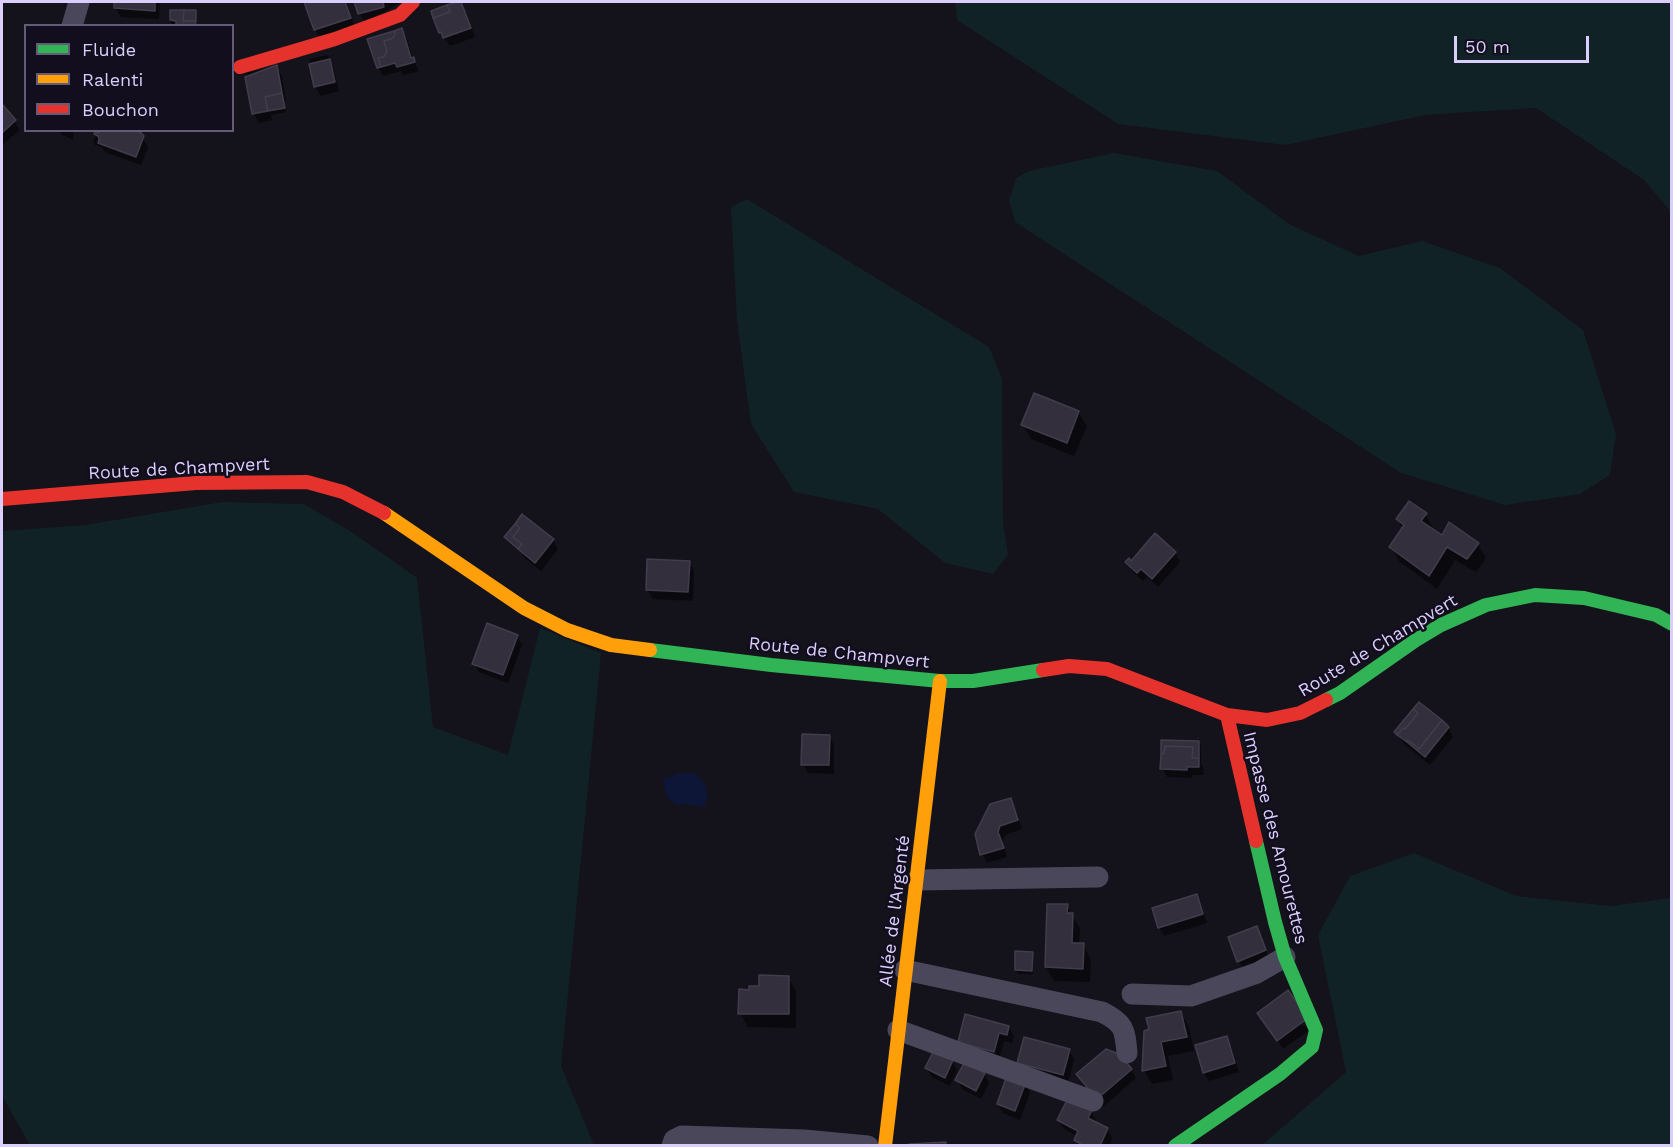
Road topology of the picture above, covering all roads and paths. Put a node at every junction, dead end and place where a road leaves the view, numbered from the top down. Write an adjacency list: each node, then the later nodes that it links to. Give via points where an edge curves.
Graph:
1 (79, 2): 3 (street)
2 (413, 2): 4 (street, via 400,15)
3 (73, 24)
4 (240, 67)
5 (2, 499): 7 (street, Route de Champvert, via 196,483 307,482 343,492 376,508 524,608 567,630 611,645)
6 (1671, 624): 8 (street, Route de Champvert, via 1656,615 1584,598 1535,595 1486,604 1441,625 1340,693 1300,713 1267,720)
7 (940, 681): 8 (street, Route de Champvert, via 974,681 1069,666 1107,669); 10 (street, Allée de l'Argenté)
8 (1227, 715): 11 (street, Impasse des Amourettes)
9 (1098, 877): 10 (street)
10 (917, 880): 12 (street, Allée de l'Argenté)
11 (1285, 957): 13 (street, via 1257,973 1191,996); 21 (street, Impasse des Amourettes, via 1316,1030 1312,1047 1280,1074)
12 (905, 970): 14 (street, Allée de l'Argenté); 15 (street, via 1102,1012 1116,1019 1125,1034)
13 (1132, 994)
14 (898, 1030): 16 (street); 20 (street, Allée de l'Argenté)
15 (1127, 1053)
16 (1093, 1101)
17 (805, 1143): 18 (street, via 682,1136); 19 (street)
18 (672, 1146)
19 (868, 1146)
20 (885, 1146)
21 (1175, 1146)

